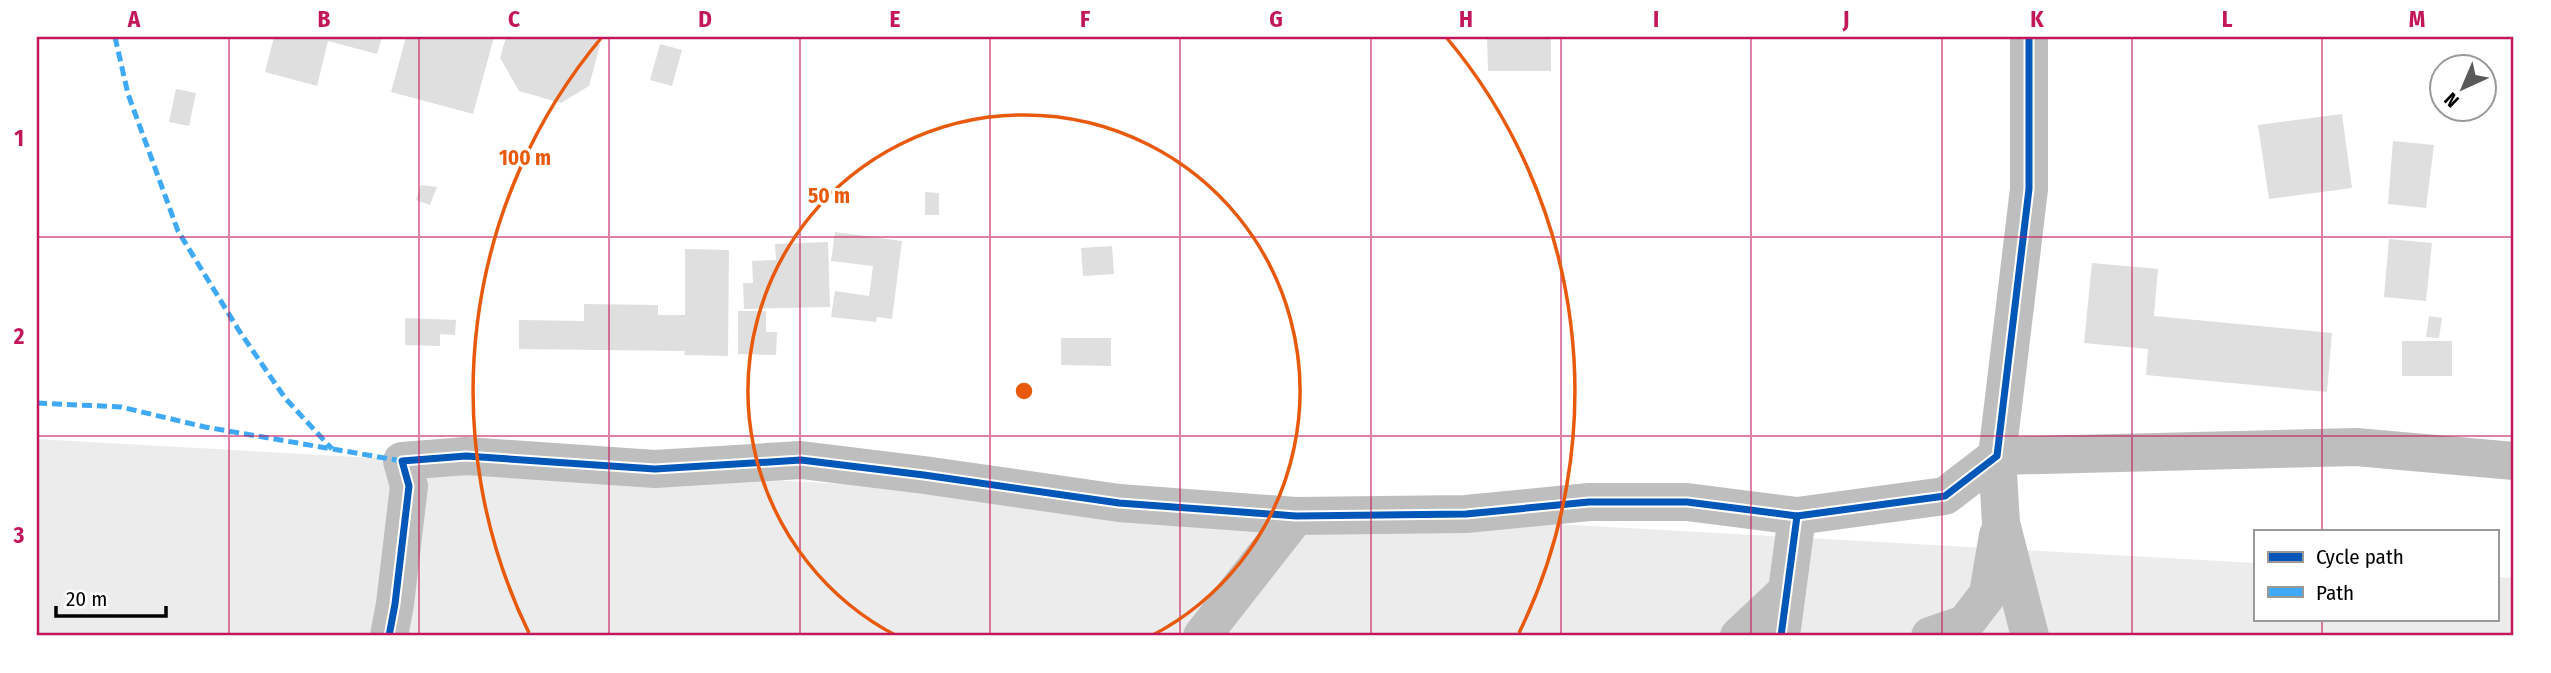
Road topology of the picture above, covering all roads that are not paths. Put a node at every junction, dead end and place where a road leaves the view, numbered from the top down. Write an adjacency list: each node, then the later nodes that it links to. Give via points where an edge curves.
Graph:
1 (2029, 37): 2 (street, via 2029,189)
2 (1997, 456): 3 (street, via 2356,447); 5 (street, via 1945,496); 6 (street)
3 (2514, 461)
4 (1296, 516): 5 (street, via 1466,514 1589,502 1687,502); 8 (street, via 1119,503 801,460 655,469 466,456 402,461 408,486); 9 (street)
5 (1797, 516): 7 (street)
6 (2001, 523): 12 (street, via 1988,594 1965,624); 13 (street)
7 (1787, 591): 10 (street); 11 (street)
8 (389, 636)
9 (1202, 636)
10 (1739, 636)
11 (1782, 636)
12 (1930, 636)
13 (2030, 636)

